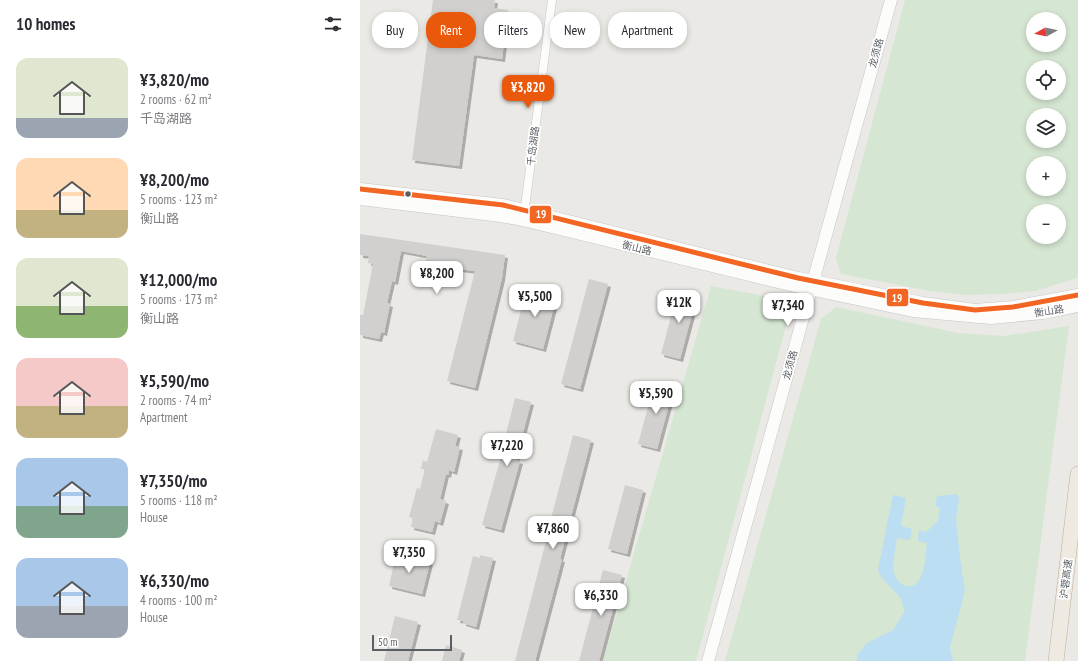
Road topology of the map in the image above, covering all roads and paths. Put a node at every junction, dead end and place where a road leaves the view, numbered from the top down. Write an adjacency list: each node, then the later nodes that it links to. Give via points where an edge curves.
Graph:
1 (552, 0): 5 (street, 千岛湖路)
2 (890, 0): 6 (street, 龙须路)
3 (360, 189): 5 (street, 衡山路, via 503,205)
4 (360, 199): 5 (street, 衡山路, via 501,216)
5 (524, 215): 6 (street, 衡山路)
6 (812, 285): 7 (street, 衡山路, via 975,310 1013,308); 8 (street, 衡山路, via 913,311 991,318 1043,313); 10 (street, 龙须路)
7 (1078, 295)
8 (1078, 306)
9 (1078, 474): 11 (highway, 沪蓉高速)
10 (708, 661)
11 (1056, 661)

